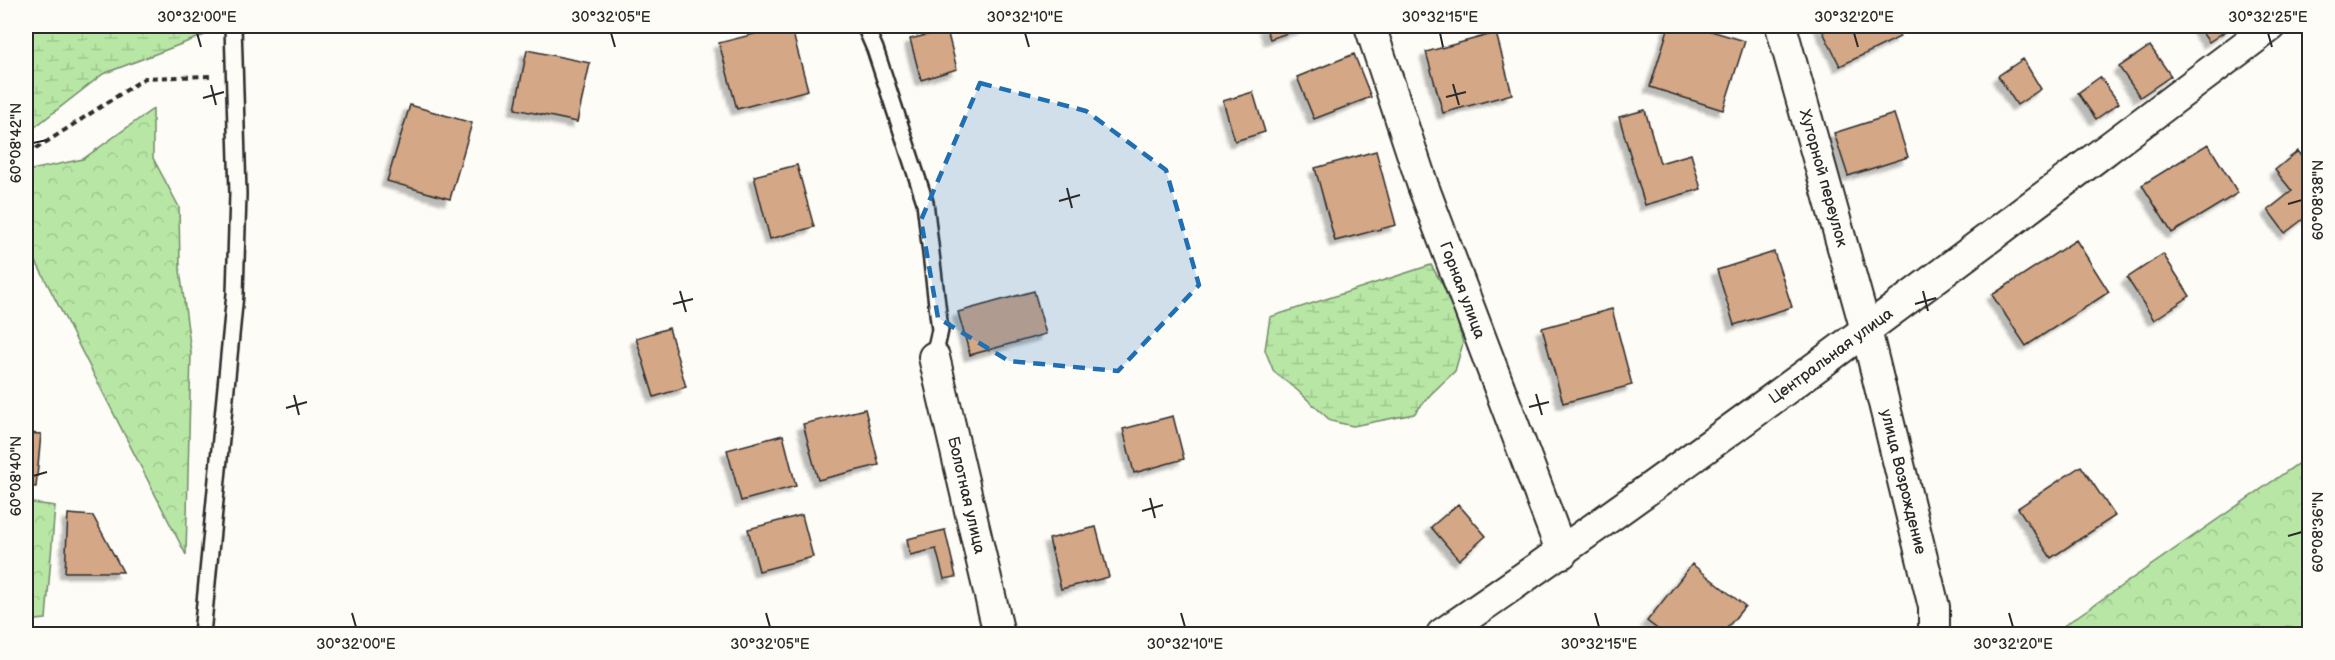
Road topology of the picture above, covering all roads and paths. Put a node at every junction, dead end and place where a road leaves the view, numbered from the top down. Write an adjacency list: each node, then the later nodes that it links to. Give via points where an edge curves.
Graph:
1 (233, 26): 6 (lane)
2 (866, 26): 9 (lane, via 925,202 940,330)
3 (1370, 26): 10 (street, Горная улица, via 1423,186)
4 (1781, 26): 8 (street, Хуторной переулок)
5 (2271, 26): 8 (street, Центральная улица)
6 (233, 75): 7 (path, via 145,78); 11 (lane, via 238,194 235,294)
7 (26, 152)
8 (1866, 330): 10 (street, Центральная улица); 14 (street, улица Возрождение, via 1934,607)
9 (934, 357): 12 (street, Болотная улица)
10 (1562, 553): 13 (street, Центральная улица)
11 (202, 634)
12 (999, 634)
13 (1442, 634)
14 (1934, 634)

